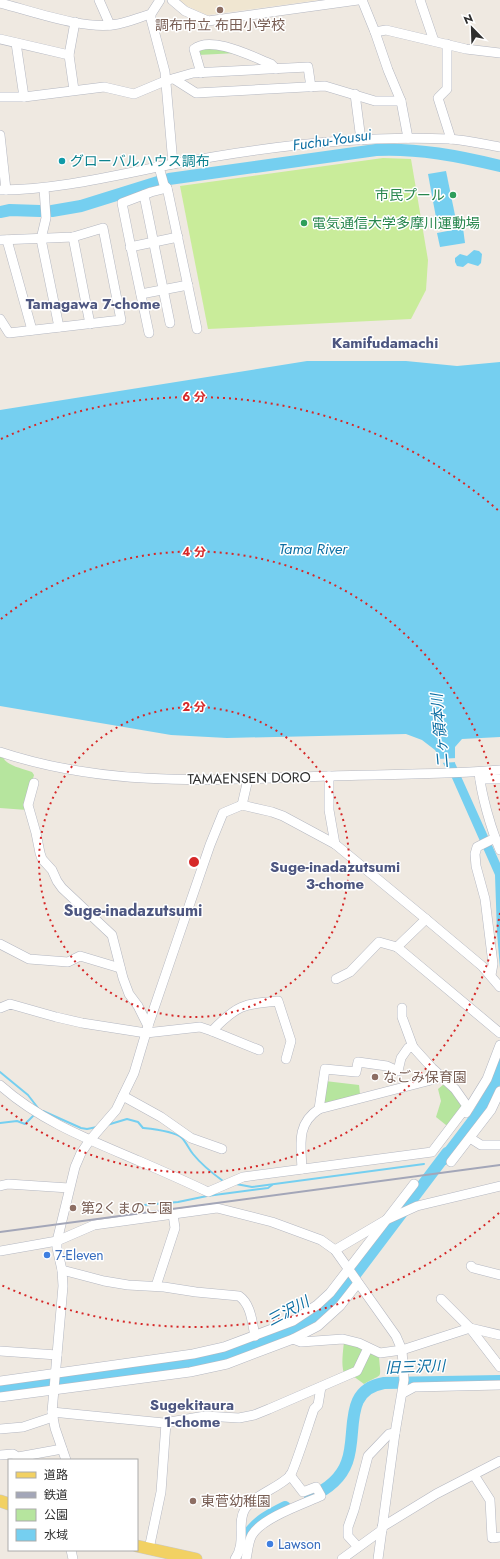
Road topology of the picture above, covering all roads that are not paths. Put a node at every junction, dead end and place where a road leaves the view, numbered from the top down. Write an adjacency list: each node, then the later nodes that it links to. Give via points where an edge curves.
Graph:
1 (99, 0): 11 (street)
2 (160, 0): 9 (street)
3 (172, 0): 4 (street, via 185,11 208,21)
4 (358, 0)
5 (362, 0): 12 (street)
6 (420, 0): 14 (street)
7 (0, 3): 8 (street)
8 (9, 3): 10 (street)
9 (151, 14): 11 (street); 21 (street, via 164,72)
10 (75, 22): 11 (street, via 98,26); 18 (street)
11 (110, 25)
12 (375, 32): 14 (street, via 386,30); 27 (street)
13 (0, 39): 15 (street)
14 (434, 41): 16 (street)
15 (16, 43): 18 (street); 26 (street)
16 (447, 44): 17 (street); 30 (street, via 447,89 438,98)
17 (500, 53)
18 (69, 55): 23 (street)
19 (276, 69): 20 (street); 20 (street, via 271,64 231,47 205,45 194,49); 22 (street, via 308,67)
20 (201, 73): 21 (street)
21 (170, 80): 22 (street, via 196,93); 23 (street, via 134,94 104,87); 33 (street)
22 (311, 87): 24 (street, via 325,86)
23 (74, 90): 26 (street)
24 (355, 94): 27 (street, via 375,101); 31 (street)
25 (0, 97): 26 (street)
26 (24, 97)
27 (401, 101): 29 (street)
28 (0, 135): 37 (street)
29 (408, 138): 30 (street); 31 (street)
30 (451, 139): 32 (street)
31 (361, 140): 33 (street, via 245,152)
32 (500, 147)
33 (173, 164): 34 (street)
34 (159, 167): 35 (street); 36 (street)
35 (44, 188): 37 (street); 41 (street, via 46,218)
36 (167, 188): 38 (street); 40 (street)
37 (3, 190)
38 (144, 194): 43 (street); 44 (street, via 122,203)
39 (73, 237): 41 (street); 50 (street); 50 (street, via 103,228 121,320)
40 (178, 237): 43 (street); 45 (street)
41 (40, 239): 42 (street); 51 (street)
42 (4, 240): 53 (street)
43 (154, 242): 44 (street); 46 (street)
44 (130, 247): 47 (street)
45 (188, 285): 46 (street); 52 (street)
46 (164, 290): 47 (street); 49 (street)
47 (141, 294): 54 (street)
48 (0, 319): 53 (street, via 9,333)
49 (170, 323)
50 (90, 324): 51 (street)
51 (59, 327): 53 (street)
52 (197, 329)
53 (32, 330)
54 (149, 333)
55 (0, 752): 59 (street, TAMAENSEN DORO, via 63,769 100,775 144,779)
56 (500, 770): 57 (street, TAMAENSEN DORO)
57 (477, 774): 58 (street, TAMAENSEN DORO); 60 (street); 63 (street)
58 (329, 776): 59 (street, TAMAENSEN DORO); 64 (street, via 329,810)
59 (248, 779): 62 (street)
60 (500, 779)
61 (34, 783): 69 (street, via 28,805 42,859 62,888 112,935)
62 (242, 805): 64 (street, via 283,816); 75 (street, via 223,813)
63 (495, 838): 65 (street); 70 (street, via 477,847 475,854 485,899 493,964)
64 (335, 844): 66 (street)
65 (500, 850)
66 (426, 919): 68 (street); 70 (street)
67 (0, 944): 69 (street, via 29,959 68,962 80,956)
68 (397, 947): 71 (street, via 379,942 350,972); 77 (street)
69 (120, 968): 75 (street, via 129,994 138,1006)
70 (491, 975): 72 (street)
71 (336, 979)
72 (500, 987)
73 (0, 1008): 75 (street, via 10,1004 82,1023)
74 (402, 1008): 79 (street, via 402,1017)
75 (147, 1029): 76 (street, via 200,1027); 85 (street, via 134,1073)
76 (212, 1031): 80 (street); 81 (street, via 236,1009 254,1003 278,1001 291,1041)
77 (500, 1033)
78 (500, 1045): 91 (street, via 487,1079 473,1104)
79 (413, 1048): 82 (street); 86 (street, via 408,1048 401,1058 398,1071 387,1066 358,1062 356,1072 326,1069)
80 (259, 1050)
81 (286, 1059)
82 (443, 1078): 86 (street); 93 (street, via 467,1106 432,1152)
83 (0, 1085): 88 (street, via 40,1115)
84 (499, 1094): 87 (street, via 491,1110)
85 (123, 1096): 88 (street, via 116,1110); 90 (street, via 161,1117 178,1134)
86 (319, 1109): 93 (street, via 305,1122 301,1137)
87 (470, 1138): 89 (street, via 481,1145); 92 (street)
88 (90, 1140): 93 (street, via 208,1192 243,1177); 97 (street, via 81,1153)
89 (500, 1145)
90 (222, 1149)
91 (439, 1152)
92 (451, 1162)
93 (302, 1169)
94 (414, 1184): 99 (street)
95 (0, 1186): 97 (street, via 8,1184)
96 (500, 1186): 99 (street, via 417,1206)
97 (69, 1188): 100 (street)
98 (173, 1214): 100 (street, via 94,1225); 101 (street, via 217,1208 272,1222 314,1237); 108 (street, via 174,1228)
99 (386, 1220): 101 (street); 105 (street)
100 (57, 1240): 102 (street); 104 (street, via 56,1248)
101 (334, 1250): 105 (street)
102 (0, 1251)
103 (471, 1266): 106 (street)
104 (62, 1270): 108 (street, via 104,1282); 117 (street)
105 (348, 1270): 107 (street); 112 (street, via 330,1293 307,1312 293,1321)
106 (500, 1275)
107 (358, 1283): 113 (street, via 318,1326); 115 (street, via 396,1336)
108 (156, 1286): 112 (street, via 239,1296 249,1308)
109 (441, 1299): 110 (street)
110 (470, 1328): 111 (street); 115 (street); 118 (street)
111 (500, 1335)
112 (255, 1336): 119 (street, via 193,1354)
113 (293, 1339): 114 (street, via 300,1342 343,1338); 124 (street, via 227,1364)
114 (368, 1348): 115 (street, via 380,1352); 122 (street, via 357,1371)
115 (402, 1350): 123 (street)
116 (0, 1351): 117 (street)
117 (57, 1355): 119 (street)
118 (500, 1367)
119 (55, 1374): 120 (street); 124 (street)
120 (0, 1381)
121 (500, 1385): 123 (street)
122 (321, 1387): 127 (street, via 239,1418 205,1416); 134 (street, via 318,1405 314,1409)
123 (403, 1387): 129 (street)
124 (54, 1390): 125 (street); 126 (street)
125 (0, 1397)
126 (52, 1414): 127 (street); 128 (street, via 23,1427); 130 (street)
127 (166, 1423): 140 (street, via 161,1492)
128 (0, 1429)
129 (395, 1432): 136 (street); 139 (street, via 389,1434 368,1456 348,1527 348,1536)
130 (62, 1449): 131 (street, via 18,1456); 132 (street)
131 (0, 1455)
132 (66, 1459)
133 (500, 1461): 135 (street)
134 (290, 1475): 142 (street, via 246,1508 241,1523 240,1549); 143 (street, via 303,1492 316,1487 319,1492 258,1527 252,1534)
135 (474, 1475): 136 (street, via 436,1494); 137 (street, via 490,1500 492,1538)
136 (382, 1528): 139 (street); 145 (street)
137 (500, 1537)
138 (138, 1546): 140 (main road)
139 (358, 1547): 144 (street)
140 (149, 1549): 141 (main road)
141 (196, 1559)
142 (235, 1559)
143 (246, 1559)
144 (342, 1559)
145 (378, 1559)

